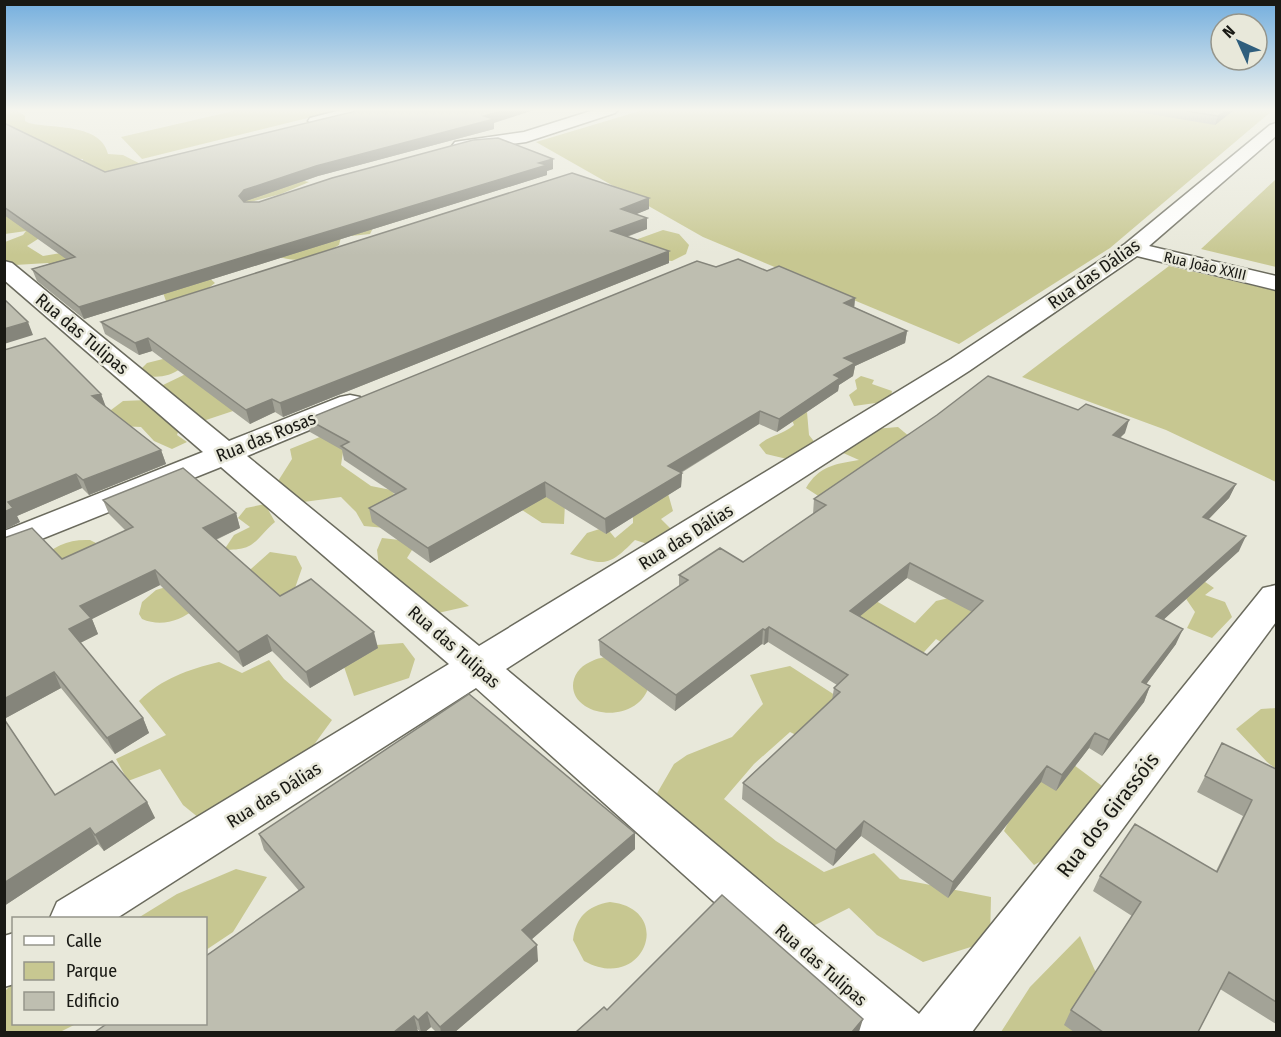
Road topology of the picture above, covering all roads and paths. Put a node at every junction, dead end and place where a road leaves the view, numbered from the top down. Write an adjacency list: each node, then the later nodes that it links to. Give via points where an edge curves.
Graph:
1 (1240, 158): 2 (street, Rua das Dálias)
2 (1133, 249): 4 (street, Rua João XXIII); 9 (street, Rua das Dálias, via 960,365)
3 (4, 268): 6 (street, Rua das Tulipas)
4 (1276, 283)
5 (378, 391): 6 (street, Rua das Rosas)
6 (226, 453): 7 (street, Rua das Rosas); 9 (street, Rua das Tulipas)
7 (4, 544)
8 (1276, 597): 12 (street, Rua dos Girassóis)
9 (478, 668): 10 (street, Rua das Dálias); 11 (street, Rua das Tulipas)
10 (77, 917)
11 (898, 1032)
12 (939, 1032)

